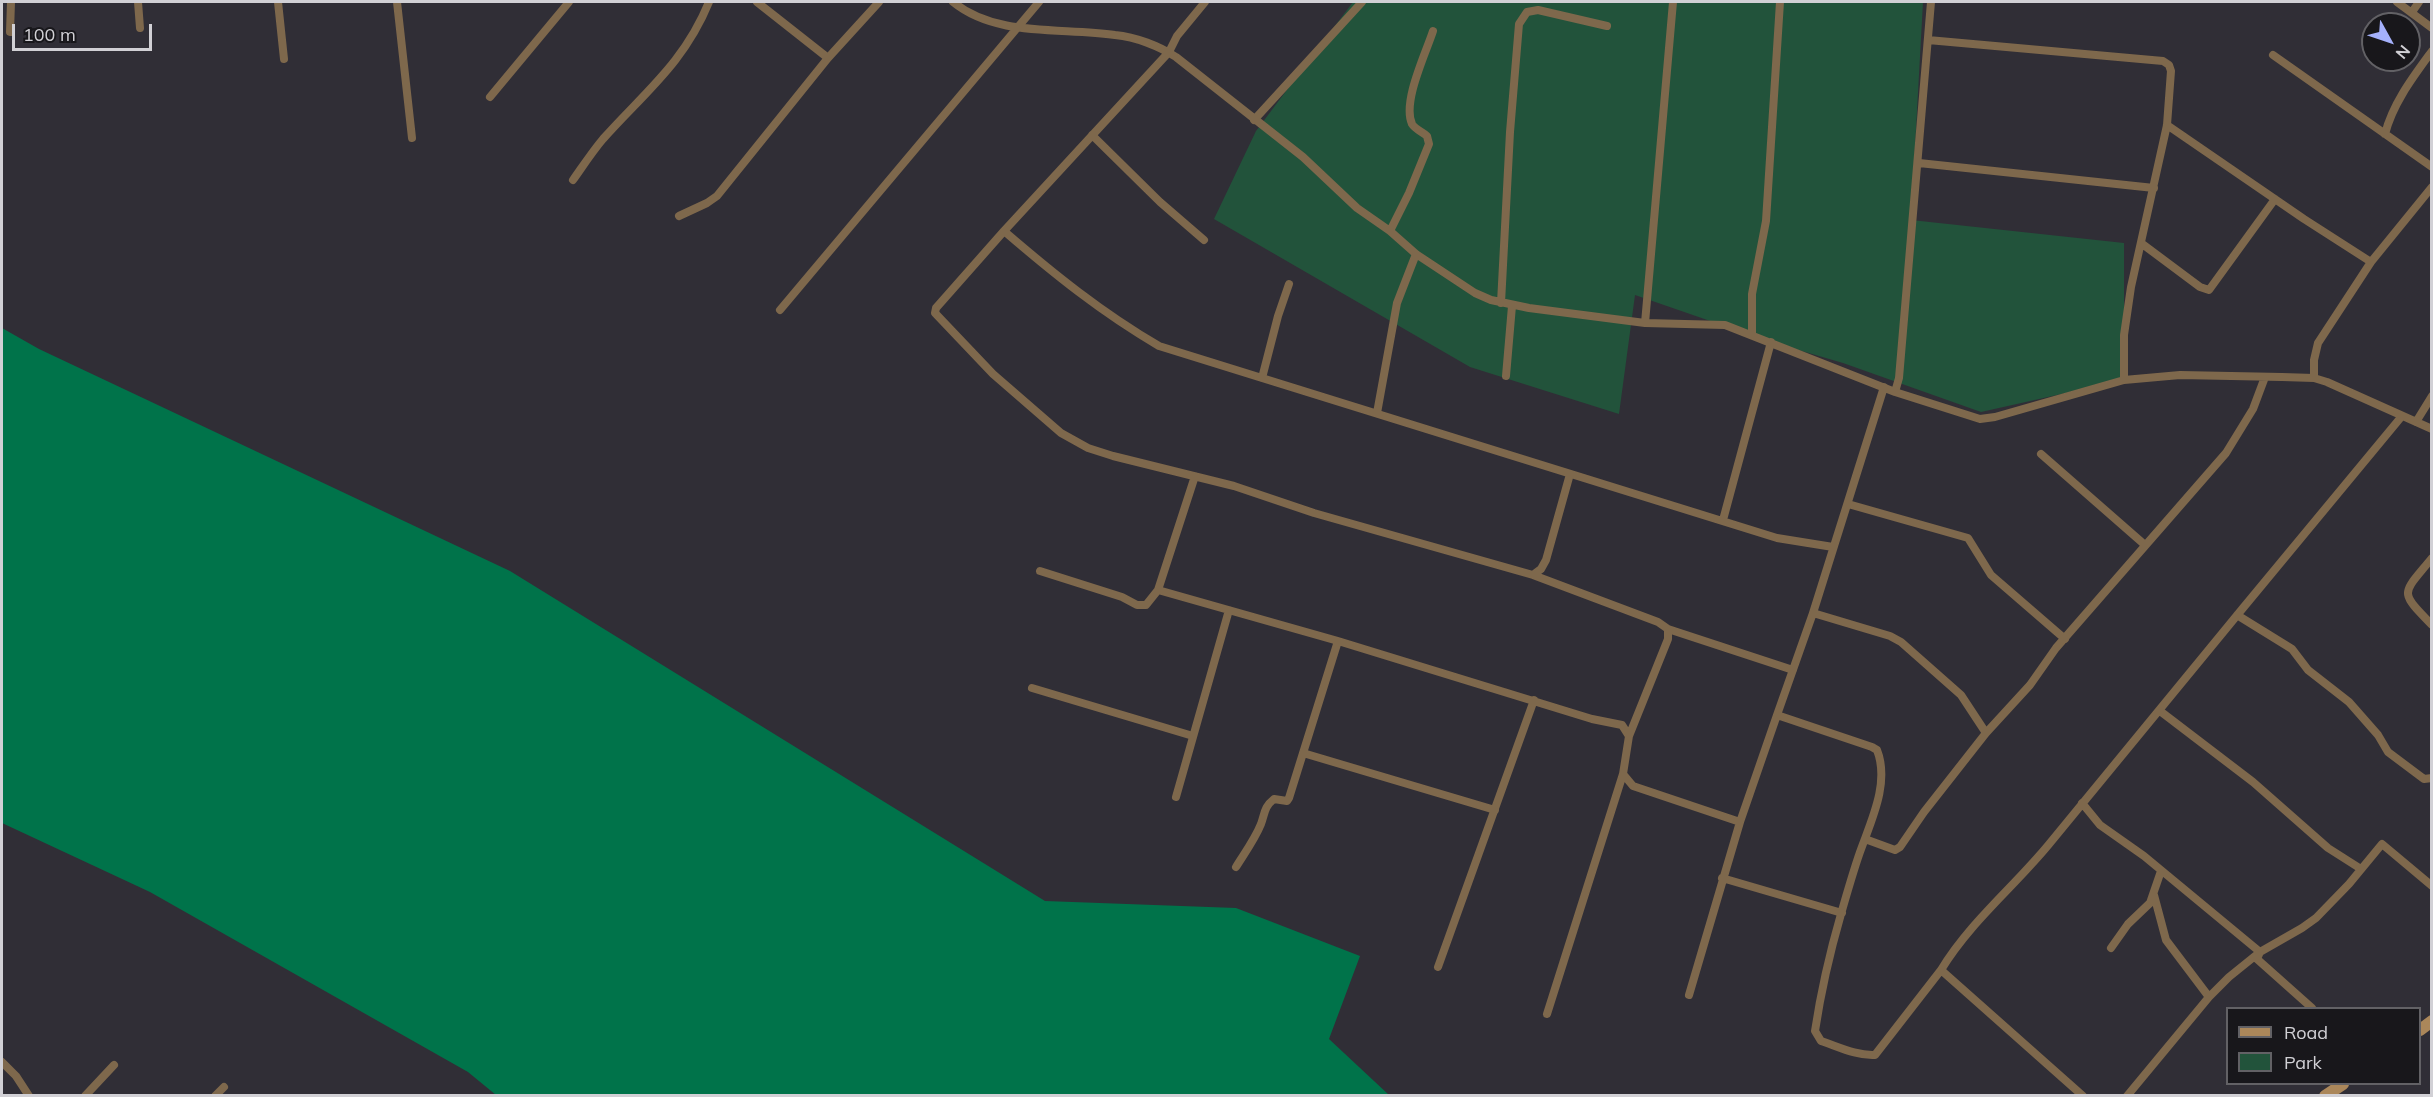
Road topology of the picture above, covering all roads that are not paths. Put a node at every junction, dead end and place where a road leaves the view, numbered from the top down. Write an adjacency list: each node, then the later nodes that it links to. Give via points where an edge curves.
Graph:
1 (11, 2): 24 (street)
2 (138, 2): 22 (street)
3 (278, 2): 29 (street)
4 (397, 2): 36 (street)
5 (569, 2): 31 (street)
6 (709, 2): 39 (street, via 686,48 660,81 602,140)
7 (757, 2): 30 (street)
8 (879, 2): 30 (street)
9 (954, 2): 21 (street, via 982,18)
10 (1039, 2): 21 (street)
11 (1205, 2): 27 (street)
12 (1362, 2): 32 (street)
13 (1673, 2): 54 (street)
14 (1780, 2): 55 (street, via 1766,221 1752,294)
15 (1931, 2): 25 (street)
16 (2397, 2): 19 (street)
17 (2419, 2): 19 (street)
18 (1540, 6): 20 (street); 51 (street, via 1527,12 1519,24 1509,132)
19 (2412, 12)
20 (1607, 26)
21 (1016, 27): 27 (street, via 1117,35); 53 (street)
22 (140, 28)
23 (1433, 31): 45 (street, via 1414,82 1410,113 1413,126 1427,136 1429,144)
24 (10, 32)
25 (1928, 40): 33 (street, via 2163,61 2171,71); 37 (street)
26 (2432, 51): 34 (street, via 2402,94)
27 (1169, 52): 32 (street); 35 (street)
28 (2274, 55): 34 (street)
29 (284, 58)
30 (828, 58): 43 (street, via 717,196)
31 (490, 97)
32 (1254, 120): 45 (street, via 1303,157 1357,208)
33 (2167, 125): 41 (street); 42 (street)
34 (2385, 134): 38 (street)
35 (1092, 135): 44 (street); 46 (street)
36 (412, 138)
37 (1919, 163): 41 (street); 63 (street)
38 (2432, 166)
39 (573, 180)
40 (2432, 187): 49 (street)
41 (2154, 188): 47 (street)
42 (2276, 199): 47 (street, via 2209,290); 49 (street)
43 (679, 216)
44 (1004, 231): 59 (street, via 1116,321 1150,341); 71 (street, via 936,308 937,317 993,374 1061,433 1088,448)
45 (1390, 231): 48 (street)
46 (1204, 240)
47 (2141, 243): 61 (street, via 2124,335)
48 (1416, 254): 51 (street, via 1475,293); 65 (street, via 1397,303)
49 (2371, 262): 60 (street, via 2318,343)
50 (1289, 284): 59 (street)
51 (1501, 303): 52 (street)
52 (1512, 306): 54 (street); 57 (street)
53 (780, 310)
54 (1645, 323): 55 (street, via 1708,322)
55 (1752, 334): 56 (street)
56 (1771, 342): 62 (street); 73 (street)
57 (1506, 376)
58 (2265, 377): 60 (street); 61 (street, via 2180,375); 74 (street, via 2239,435)
59 (1262, 378): 65 (street)
60 (2314, 378): 66 (street)
61 (2124, 380): 63 (street, via 1985,419)
62 (1884, 387): 63 (street); 72 (street)
63 (1895, 392)
64 (2432, 396): 67 (street)
65 (1377, 413): 70 (street)
66 (2402, 416): 67 (street); 82 (street)
67 (2416, 422): 68 (street)
68 (2432, 429)
69 (2042, 454): 74 (street)
70 (1570, 474): 73 (street); 78 (street, via 1546,560)
71 (1195, 476): 78 (street); 79 (street)
72 (1848, 504): 75 (street); 85 (street, via 1968,538 1991,575)
73 (1723, 520): 75 (street, via 1777,538)
74 (2145, 545): 85 (street)
75 (1833, 547): 81 (street)
76 (2432, 558): 83 (street, via 2408,587 2407,594 2410,603)
77 (1040, 571): 79 (street, via 1137,604 1146,605)
78 (1533, 575): 84 (street)
79 (1158, 590): 80 (street)
80 (1229, 610): 86 (street); 93 (street)
81 (1813, 613): 87 (street); 92 (street, via 1901,642 1961,695)
82 (2237, 615): 90 (street); 97 (street, via 2292,649 2308,670 2349,702 2388,752 2424,779)
83 (2432, 625)
84 (1668, 629): 87 (street); 94 (street, via 1668,639)
85 (2065, 639): 92 (street)
86 (1338, 640): 89 (street); 95 (street)
87 (1793, 670): 91 (street)
88 (1032, 688): 93 (street)
89 (1534, 700): 94 (street, via 1622,725); 100 (street)
90 (2160, 711): 99 (street); 104 (street, via 2253,782 2328,848)
91 (1777, 715): 101 (street); 102 (street, via 1877,750 1881,783)
92 (1986, 733): 102 (street, via 1900,847 1894,850)
93 (1193, 736): 98 (street)
94 (1629, 736): 96 (street)
95 (1303, 753): 100 (street); 103 (street, via 1289,798 1269,803)
96 (1623, 774): 101 (street, via 1633,786); 117 (street)
97 (2432, 778)
98 (1176, 797)
99 (2082, 803): 105 (street, via 2100,825); 113 (street, via 1957,944)
100 (1495, 810): 112 (street)
101 (1740, 822): 106 (street)
102 (1865, 839): 109 (street)
103 (1236, 867)
104 (2361, 869): 107 (street, via 2382,844); 111 (street, via 2316,918)
105 (2161, 871): 108 (street); 111 (street)
106 (1722, 878): 109 (street); 114 (street)
107 (2432, 886)
108 (2154, 896): 110 (street); 115 (street, via 2166,940)
109 (1842, 913): 113 (street, via 1818,1012 1815,1031 1821,1041 1861,1056 1875,1055)
110 (2110, 948)
111 (2260, 952): 115 (street); 116 (street, via 2257,959)
112 (1438, 968)
113 (1941, 970): 125 (street)
114 (1689, 995)
115 (2209, 997): 126 (street)
116 (2311, 1007)
117 (1547, 1014)
118 (2, 1062): 122 (street)
119 (114, 1065): 123 (street)
120 (2340, 1085): 127 (main road)
121 (224, 1087): 124 (street)
122 (29, 1095)
123 (85, 1095)
124 (215, 1095)
125 (2084, 1095)
126 (2127, 1095)
127 (2326, 1095)

